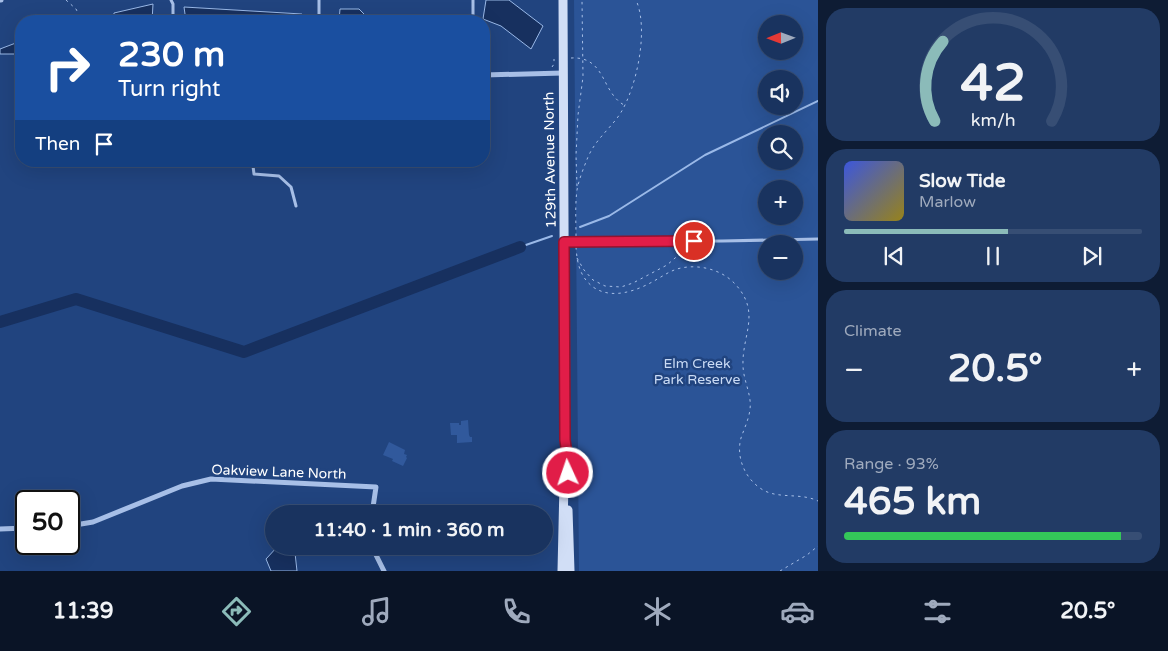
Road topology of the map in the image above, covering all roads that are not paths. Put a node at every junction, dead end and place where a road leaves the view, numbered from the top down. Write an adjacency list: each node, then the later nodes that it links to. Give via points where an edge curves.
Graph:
1 (172, 0): 5 (lane)
2 (319, 0): 6 (lane)
3 (472, 0): 7 (lane)
4 (563, 0): 8 (main road, 129th Avenue North)
5 (173, 15)
6 (319, 15)
7 (473, 15)
8 (563, 74): 9 (street); 13 (main road, 129th Avenue North)
9 (490, 75)
10 (253, 167): 11 (lane, via 254,174 279,176 291,187)
11 (296, 206)
12 (818, 239): 13 (lane)
13 (564, 242): 14 (main road, 129th Avenue North)
14 (565, 440): 21 (main road, 129th Avenue North); 22 (main road, 129th Avenue North)
15 (373, 505): 16 (street, Oakview Lane North, via 376,487 211,479 182,486 93,522)
16 (80, 524)
17 (15, 528): 18 (street)
18 (0, 529)
19 (376, 555): 20 (street)
20 (384, 571)
21 (562, 571)
22 (570, 571)

